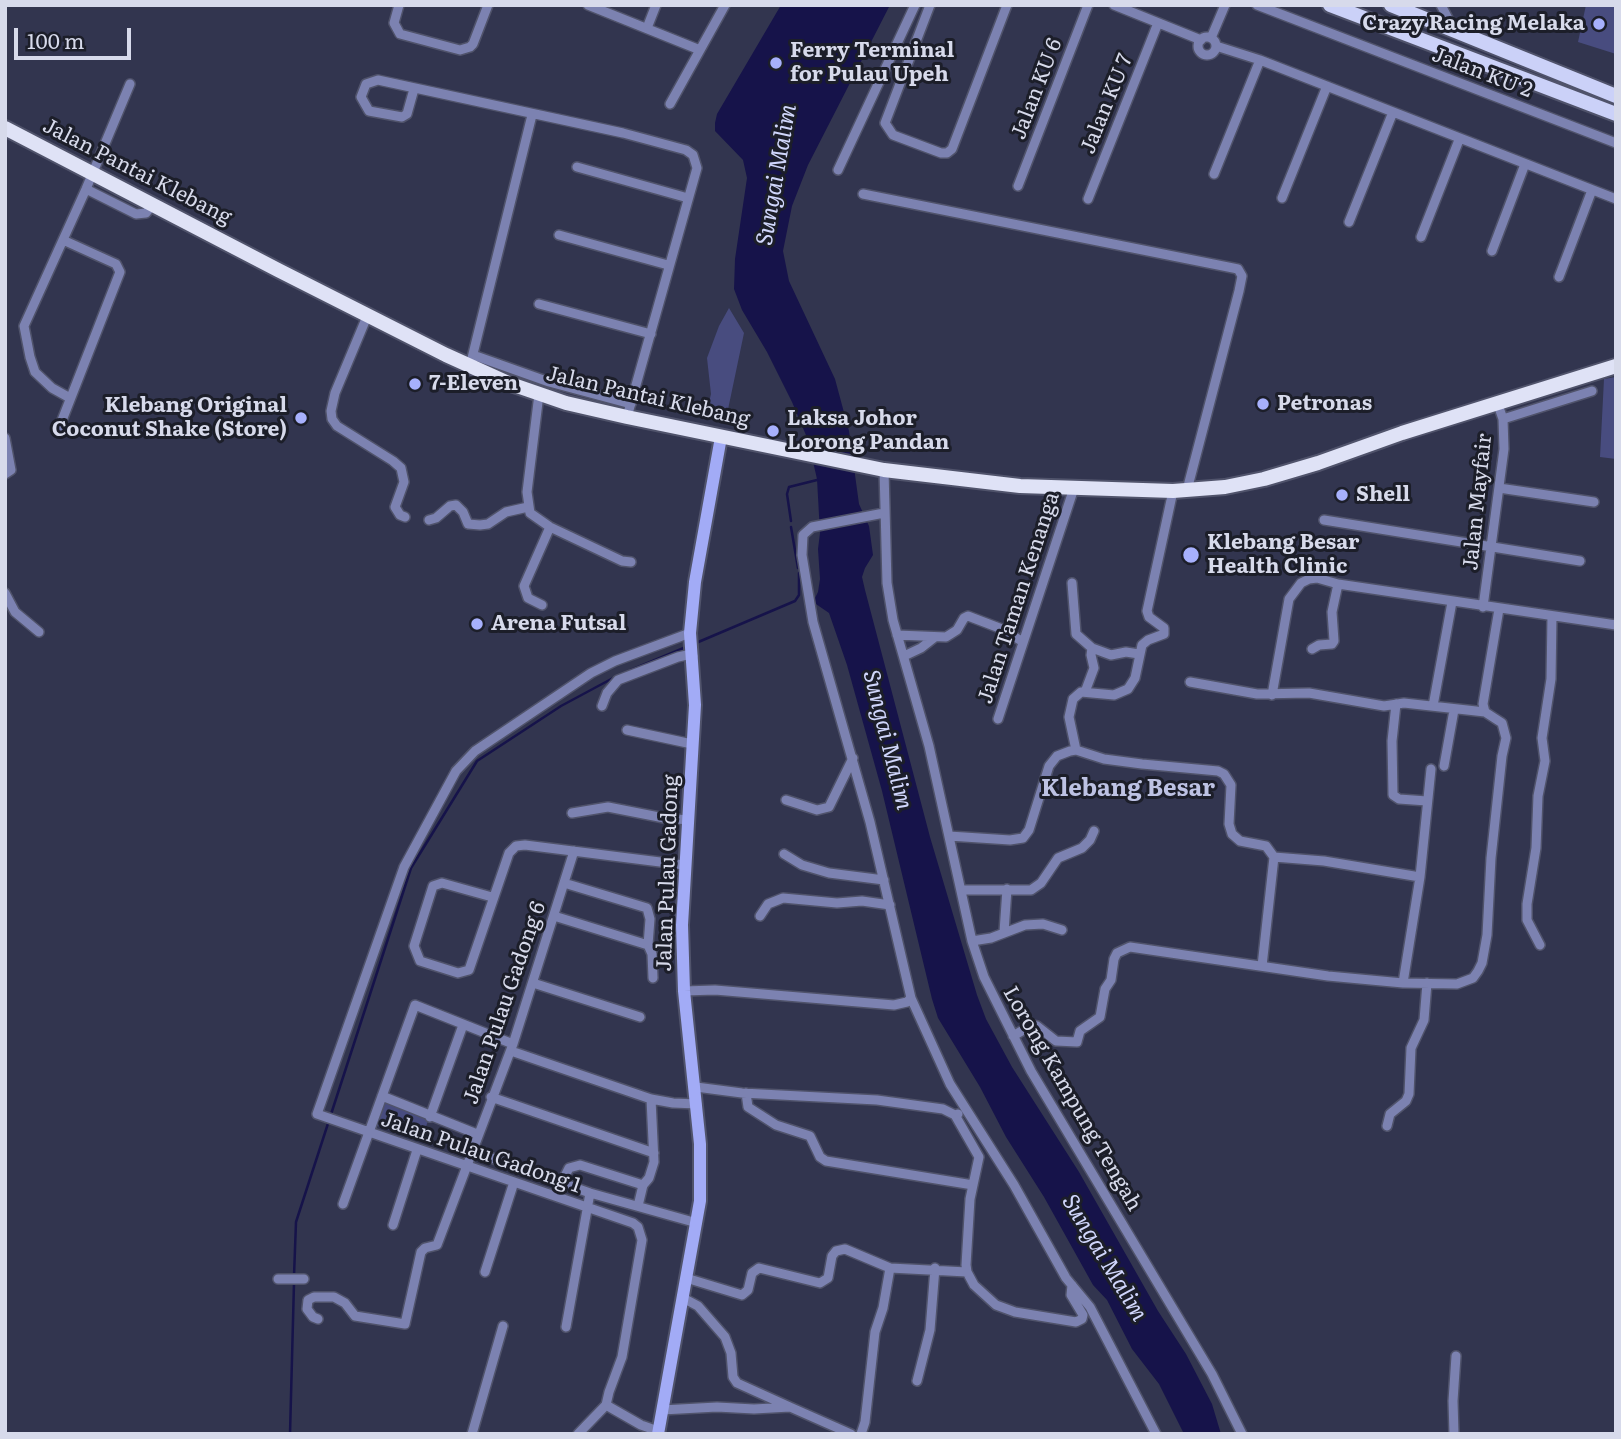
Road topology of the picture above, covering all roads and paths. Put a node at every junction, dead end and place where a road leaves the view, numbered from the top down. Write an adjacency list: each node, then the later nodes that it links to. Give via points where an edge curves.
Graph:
1 (399, 5): 2 (street, via 394,23 400,34 460,50 473,44)
2 (488, 5)
3 (588, 5): 18 (street)
4 (656, 5): 18 (street)
5 (725, 5): 21 (street)
6 (915, 5): 36 (street)
7 (930, 5): 8 (street, via 886,123 893,135 941,153 952,149)
8 (1007, 5)
9 (1088, 5): 39 (street, Jalan KU 6)
10 (1114, 5): 17 (street)
11 (1225, 5): 20 (street)
12 (1257, 5): 33 (street, Jalan KU 2)
13 (1330, 5): 30 (main road)
14 (1421, 5): 16 (street)
15 (1441, 5): 19 (street)
16 (1398, 8): 19 (main road)
17 (1158, 23): 20 (street); 45 (street, Jalan KU 7)
18 (647, 28): 21 (street)
19 (1454, 29): 26 (main road)
20 (1210, 41): 22 (street)
21 (701, 50): 27 (street)
22 (1260, 60): 24 (street); 38 (street)
23 (130, 85): 37 (street)
24 (1326, 86): 28 (street); 44 (street)
25 (414, 89): 25 (street, via 402,117 369,111 361,97 363,87 373,80); 29 (street)
26 (1616, 96)
27 (670, 104)
28 (1393, 112): 32 (street); 48 (street)
29 (532, 114): 43 (street, via 690,152 697,168); 58 (street)
30 (1616, 114)
31 (5, 128): 37 (highway, Jalan Pantai Klebang)
32 (1459, 140): 34 (street); 50 (street)
33 (1616, 143)
34 (1525, 164): 41 (street); 52 (street)
35 (577, 167): 43 (street)
36 (838, 170)
37 (93, 173): 40 (street); 47 (highway, Jalan Pantai Klebang)
38 (1214, 174)
39 (1018, 186)
40 (86, 189): 47 (street, via 136,214 146,214); 51 (street)
41 (1592, 190): 46 (street); 54 (street)
42 (863, 194): 73 (street, via 1238,269 1239,291)
43 (688, 198): 53 (street)
44 (1282, 198)
45 (1088, 199)
46 (1616, 199)
47 (153, 204): 56 (highway, Jalan Pantai Klebang)
48 (1349, 222)
49 (559, 235): 53 (street)
50 (1421, 237)
51 (63, 240): 62 (street, via 24,326 36,372); 62 (street, via 116,264 120,272)
52 (1492, 251)
53 (668, 265): 57 (street)
54 (1559, 277)
55 (539, 304): 57 (street)
56 (368, 314): 58 (highway, Jalan Pantai Klebang); 77 (street, via 335,393 332,419 401,468 404,482 395,507)
57 (651, 334): 64 (street)
58 (472, 361): 61 (highway, Jalan Pantai Klebang); 64 (street)
59 (1616, 366): 63 (highway, Jalan Pantai Klebang)
60 (1592, 391): 65 (street)
61 (539, 394): 64 (highway, Jalan Pantai Klebang); 75 (street)
62 (70, 398): 66 (street)
63 (1497, 402): 65 (street, Jalan Mayfair); 73 (highway, Jalan Pantai Klebang, via 1265,479)
64 (629, 411): 67 (highway, Jalan Pantai Klebang)
65 (1503, 419): 72 (street, Jalan Mayfair)
66 (59, 428)
67 (721, 437): 69 (highway, Jalan Pantai Klebang); 98 (main road, Jalan Pulau Gadong, via 695,582)
68 (7, 443): 70 (street, via 11,470)
69 (884, 470): 71 (highway, Jalan Pantai Klebang); 76 (street, Lorong Kampung Tengah)
70 (5, 474)
71 (1074, 488): 73 (highway, Jalan Pantai Klebang); 97 (street, Jalan Taman Kenanga)
72 (1499, 488): 74 (street); 81 (street, Jalan Mayfair)
73 (1180, 491): 101 (street, via 1147,611 1164,628 1164,634 1144,642)
74 (1594, 502)
75 (528, 507): 78 (street, via 506,512 488,524 468,524 456,505); 80 (street)
76 (884, 513): 95 (street, Lorong Kampung Tengah, via 888,591); 115 (street, via 812,527 802,540 808,603)
77 (405, 517)
78 (429, 520)
79 (1324, 520): 81 (street)
80 (550, 527): 83 (street); 88 (street, via 524,586 528,598)
81 (1492, 547): 82 (street); 89 (street, Jalan Mayfair)
82 (1580, 561)
83 (631, 562)
84 (1072, 583): 99 (street, via 1076,634)
85 (1338, 584): 87 (street); 100 (street, via 1332,612 1334,641); 105 (street, via 1309,579 1289,599)
86 (5, 593): 91 (street)
87 (1452, 602): 89 (street); 108 (street)
88 (542, 605)
89 (1483, 607): 90 (street)
90 (1499, 609): 92 (street); 110 (street)
91 (10, 613): 94 (street)
92 (1552, 617): 93 (street); 141 (street, via 1551,679 1542,738 1545,761 1527,904 1527,919)
93 (1616, 625)
94 (39, 632)
95 (897, 635): 96 (street); 102 (street, Lorong Kampung Tengah)
96 (934, 637): 97 (street, via 953,634 968,616); 102 (street)
97 (1023, 642): 111 (street, Jalan Taman Kenanga)
98 (691, 644): 107 (street, via 687,655 618,680); 113 (main road, Jalan Pulau Gadong); 163 (street, Jalan Pulau Gadong 1, via 615,661 591,673 475,751 456,771 404,867 319,1114)
99 (1092, 648): 101 (street, via 1111,655); 104 (street, via 1094,668)
100 (1312, 649)
101 (1139, 654): 104 (street, via 1128,690 1114,695)
102 (904, 656): 123 (street, Lorong Kampung Tengah)
103 (1190, 682): 105 (street)
104 (1086, 692): 114 (street, via 1076,695 1070,710)
105 (1272, 695): 106 (street, via 1309,693)
106 (1396, 704): 108 (street); 119 (street, via 1392,795)
107 (602, 706)
108 (1433, 706): 109 (street)
109 (1454, 710): 110 (street); 116 (street)
110 (1485, 712): 146 (street, via 1503,723 1506,738 1482,962 1473,978 1465,982)
111 (998, 719)
112 (627, 730): 113 (street)
113 (692, 744): 121 (main road, Jalan Pulau Gadong)
114 (1076, 750): 123 (street, via 1052,760 1023,838); 126 (street, via 1104,759 1224,774 1232,792 1232,834 1240,841 1270,848)
115 (853, 758): 118 (street, via 829,807 817,810); 129 (street)
116 (1444, 766)
117 (1431, 769): 119 (street)
118 (786, 800)
119 (1427, 801): 128 (street)
120 (572, 813): 121 (street, via 608,807)
121 (689, 820): 127 (main road, Jalan Pulau Gadong)
122 (1094, 831): 131 (street, via 1082,848 1058,858 1037,887)
123 (949, 836): 132 (street, Lorong Kampung Tengah)
124 (574, 851): 127 (street); 130 (street, Jalan Pulau Gadong 6); 133 (street, via 516,846)
125 (784, 854): 129 (street, via 830,873)
126 (1274, 857): 128 (street); 142 (street)
127 (684, 865): 147 (main road, Jalan Pulau Gadong)
128 (1420, 877): 145 (street)
129 (884, 880): 134 (street)
130 (564, 883): 135 (street, Jalan Pulau Gadong 6); 140 (street, via 647,908)
131 (1007, 889): 132 (street); 138 (street)
132 (961, 890): 139 (street, Lorong Kampung Tengah)
133 (492, 897): 133 (street, via 442,883 431,889 414,946 419,961 464,972 471,965)
134 (890, 905): 136 (street, via 783,898 768,904); 148 (street)
135 (554, 916): 140 (street); 144 (street, Jalan Pulau Gadong 6)
136 (760, 916)
137 (1062, 930): 138 (street, via 1043,924)
138 (1004, 932): 139 (street)
139 (972, 942): 151 (street, Lorong Kampung Tengah)
140 (649, 945): 143 (street)
141 (1540, 945)
142 (1262, 966): 145 (street); 151 (street, via 1130,947 1117,953 1100,1017 1080,1031 1077,1042 1056,1041 1032,1025)
143 (653, 978)
144 (533, 983): 149 (street); 152 (street, Jalan Pulau Gadong 6)
145 (1403, 983): 146 (street)
146 (1427, 983): 162 (street, via 1424,1020 1412,1048 1409,1094 1390,1114)
147 (684, 990): 148 (street, via 894,1005); 153 (main road, Jalan Pulau Gadong)
148 (911, 998): 159 (street)
149 (640, 1017)
150 (463, 1025): 152 (street); 155 (street, via 415,1005); 161 (street)
151 (1013, 1036): 202 (street, Lorong Kampung Tengah, via 1212,1374)
152 (512, 1047): 156 (street, Jalan Pulau Gadong 6); 157 (street)
153 (696, 1087): 154 (street); 158 (main road, Jalan Pulau Gadong)
154 (746, 1093): 160 (street, via 877,1100 943,1109); 172 (street, via 748,1107 776,1125 810,1136 825,1161)
155 (382, 1096): 161 (street); 163 (street)
156 (491, 1097): 164 (street, Jalan Pulau Gadong 6); 167 (street)
157 (651, 1099): 158 (street); 167 (street)
158 (697, 1104): 177 (main road, Jalan Pulau Gadong, via 701,1177)
159 (966, 1110): 160 (street); 186 (street)
160 (955, 1115): 172 (street, via 979,1157)
161 (430, 1117): 164 (street)
162 (1387, 1126)
163 (368, 1132): 165 (street, Jalan Pulau Gadong 1); 174 (street)
164 (477, 1134): 166 (street, Jalan Pulau Gadong 6)
165 (417, 1150): 168 (street, Jalan Pulau Gadong 1); 178 (street)
166 (472, 1151): 168 (street, Jalan Pulau Gadong 6); 170 (street)
167 (654, 1153): 171 (street, via 653,1170)
168 (466, 1165): 169 (street, Jalan Pulau Gadong 1); 188 (street, Jalan Pulau Gadong 6, via 437,1245 421,1252 405,1324 355,1316 334,1297 308,1300 308,1310)
169 (514, 1182): 176 (street, Jalan Pulau Gadong 1); 181 (street)
170 (561, 1184): 171 (street, Jalan Pulau Gadong 1, via 569,1168 580,1165); 173 (street)
171 (643, 1185): 175 (street)
172 (973, 1185): 182 (street)
173 (590, 1193): 175 (street); 176 (street)
174 (343, 1204)
175 (638, 1206): 177 (street)
176 (586, 1208): 190 (street); 193 (street, Jalan Pulau Gadong 1, via 633,1223 642,1240 622,1357)
177 (697, 1223): 183 (main road, Jalan Pulau Gadong)
178 (393, 1224)
179 (890, 1268): 180 (street); 183 (street, via 845,1249 832,1256 828,1278 820,1283 760,1268 752,1273 742,1295); 200 (street, via 874,1332)
180 (935, 1268): 182 (street); 192 (street, via 930,1330)
181 (485, 1272)
182 (967, 1272): 186 (street, via 981,1294 996,1305 1043,1319 1082,1319 1071,1295)
183 (686, 1278): 187 (main road, Jalan Pulau Gadong)
184 (280, 1279): 185 (street)
185 (304, 1279)
186 (1072, 1285): 201 (street, via 1090,1307)
187 (683, 1298): 194 (street, via 698,1306 725,1337 737,1383); 195 (main road, Jalan Pulau Gadong)
188 (318, 1319)
189 (503, 1326): 197 (street)
190 (566, 1327)
191 (1456, 1356): 203 (street)
192 (917, 1381)
193 (607, 1405): 196 (street); 198 (street)
194 (790, 1407): 195 (street); 199 (street)
195 (662, 1410): 196 (main road, Jalan Pulau Gadong)
196 (658, 1432)
197 (472, 1434)
198 (578, 1434)
199 (852, 1434)
200 (861, 1434)
201 (1156, 1434)
202 (1242, 1434)
203 (1454, 1434)

